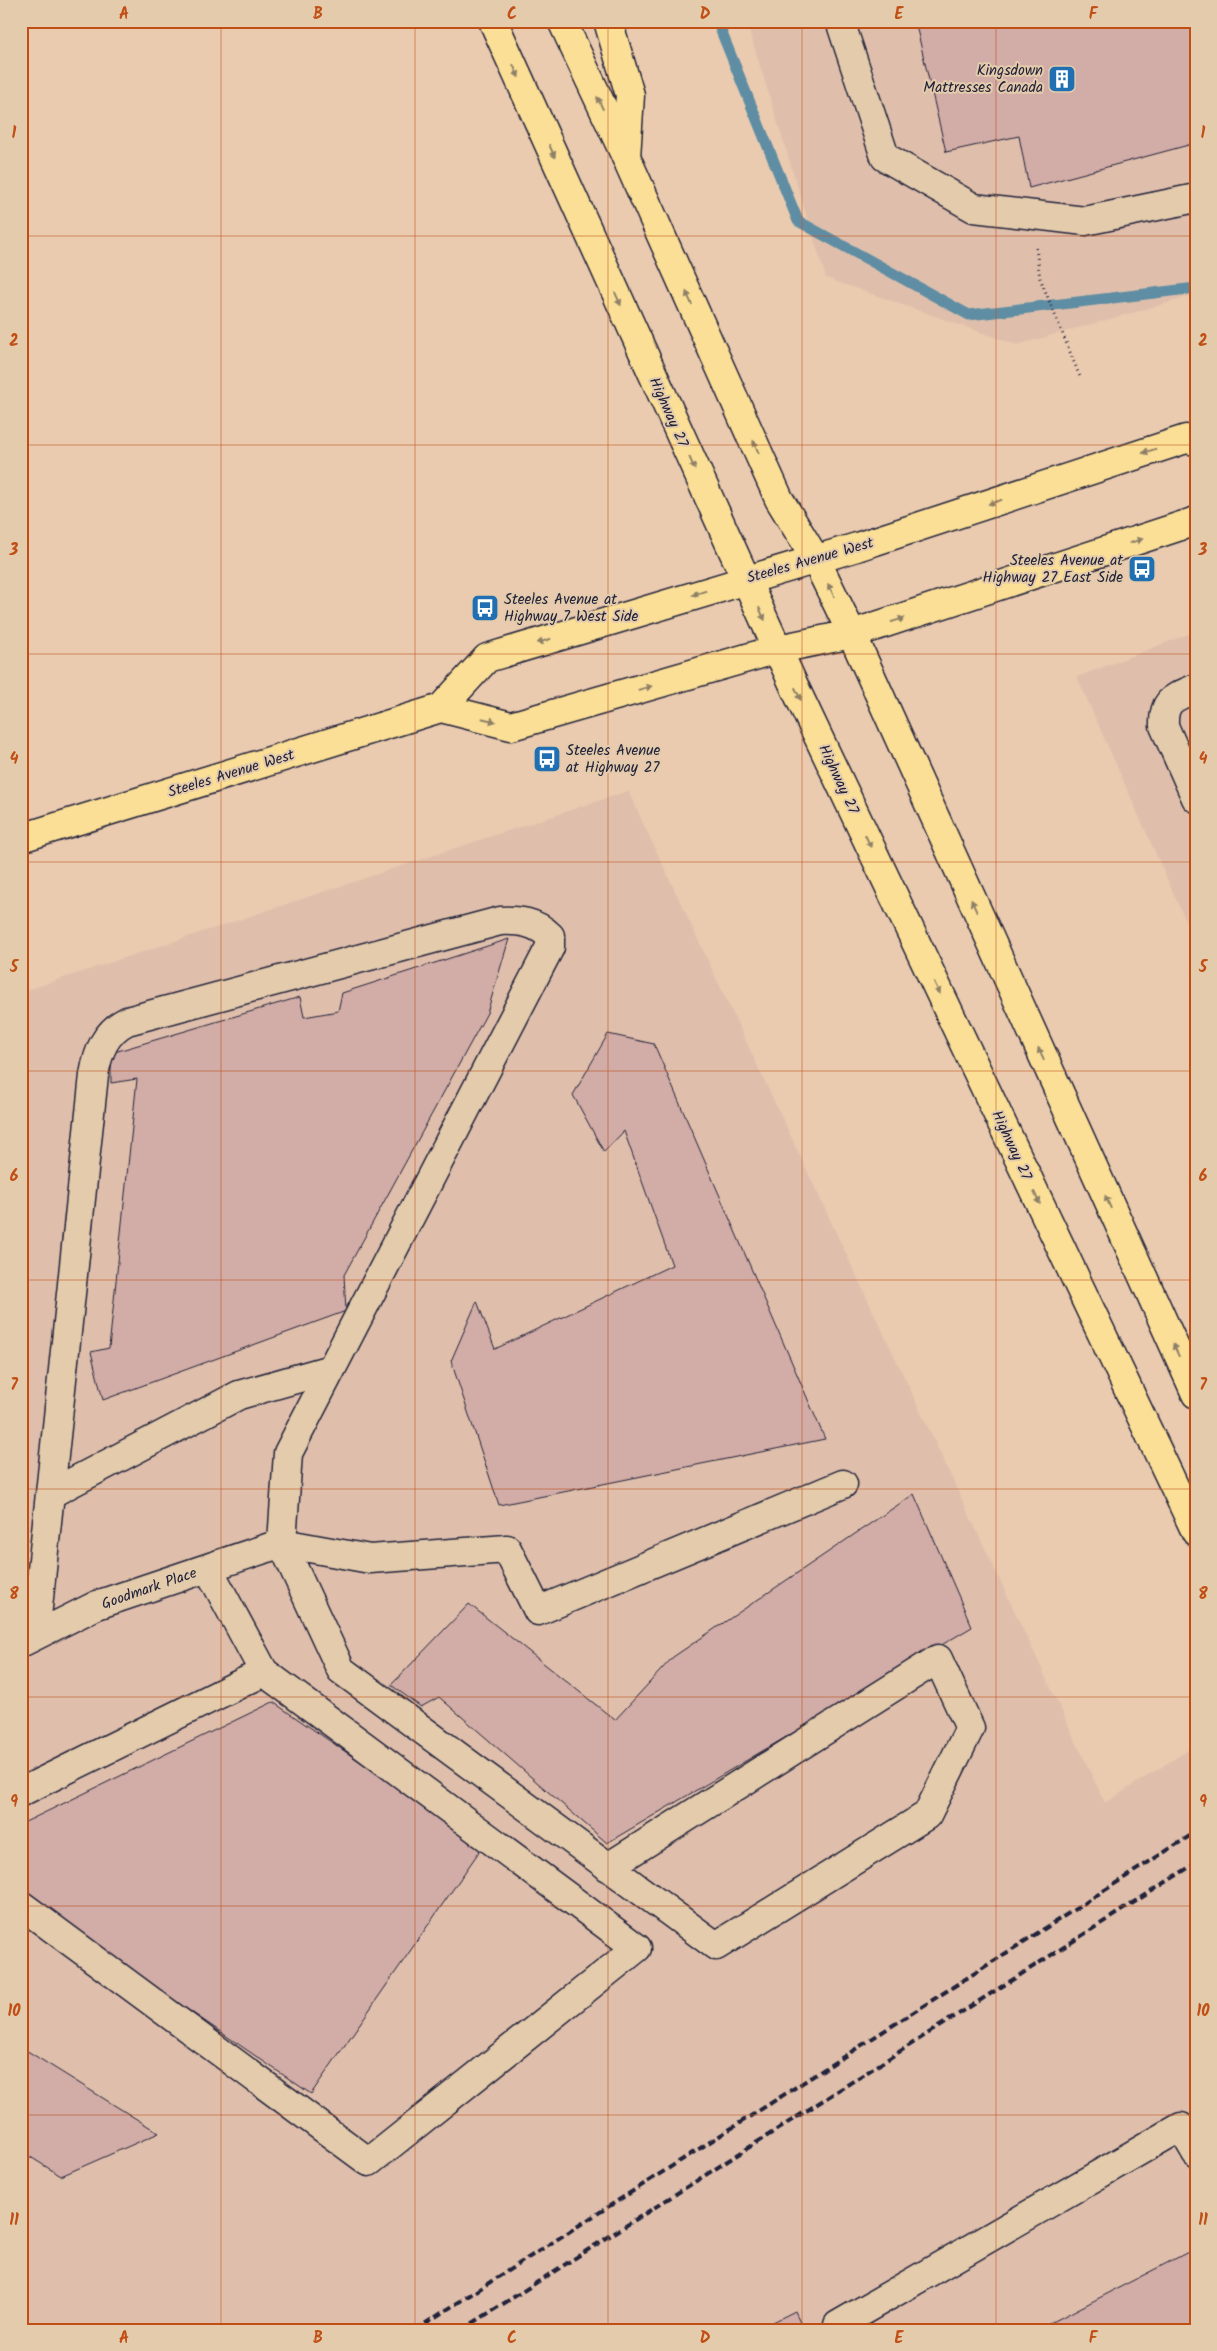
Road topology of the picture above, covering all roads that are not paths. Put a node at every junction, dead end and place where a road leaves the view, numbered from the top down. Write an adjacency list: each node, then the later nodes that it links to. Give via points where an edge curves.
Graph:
1 (493, 21): 10 (main road, Highway 27, one-way to 10)
2 (562, 21): 5 (main road, one-way to 2)
3 (608, 21): 5 (main road, via 630,95)
4 (840, 21): 6 (street, via 885,157 974,208 1085,221)
5 (626, 157): 9 (main road, one-way to 5, via 779,499)
6 (1196, 198)
7 (1196, 441): 9 (main road, Steeles Avenue West, one-way to 9, via 1186,439)
8 (1196, 521): 11 (main road, one-way to 8)
9 (816, 560): 10 (main road, Steeles Avenue West); 11 (main road, one-way to 9)
10 (746, 579): 12 (main road, Highway 27, one-way to 12); 14 (main road, Steeles Avenue West, one-way to 14, via 487,658)
11 (852, 634): 12 (main road); 18 (main road, one-way to 11)
12 (778, 649): 14 (main road, one-way to 12, via 511,726); 21 (main road, Highway 27, one-way to 21)
13 (1196, 688): 15 (street, via 1172,699 1164,715 1164,726)
14 (441, 708): 16 (main road, Steeles Avenue West)
15 (1196, 798)
16 (21, 838)
17 (331, 1369): 20 (street, via 239,1395); 20 (street, via 550,946 550,936 543,928 529,922 500,921 127,1021 109,1034 101,1047 94,1075); 22 (street, via 288,1452)
18 (1196, 1394)
19 (843, 1484): 22 (street, via 538,1611 507,1549 370,1559)
20 (50, 1494): 24 (street)
21 (1196, 1532)
22 (282, 1543): 23 (street, Goodmark Place); 27 (street, via 341,1670)
23 (208, 1568): 24 (street, Goodmark Place, via 97,1605); 25 (street)
24 (28, 1640)
25 (264, 1672): 26 (street); 28 (street, via 637,1948 369,2162)
26 (21, 1792)
27 (608, 1867): 27 (street, via 716,1946 927,1815 970,1728 938,1659)
28 (21, 1905)
29 (1196, 2152): 30 (street, via 1181,2127)
30 (838, 2325)

